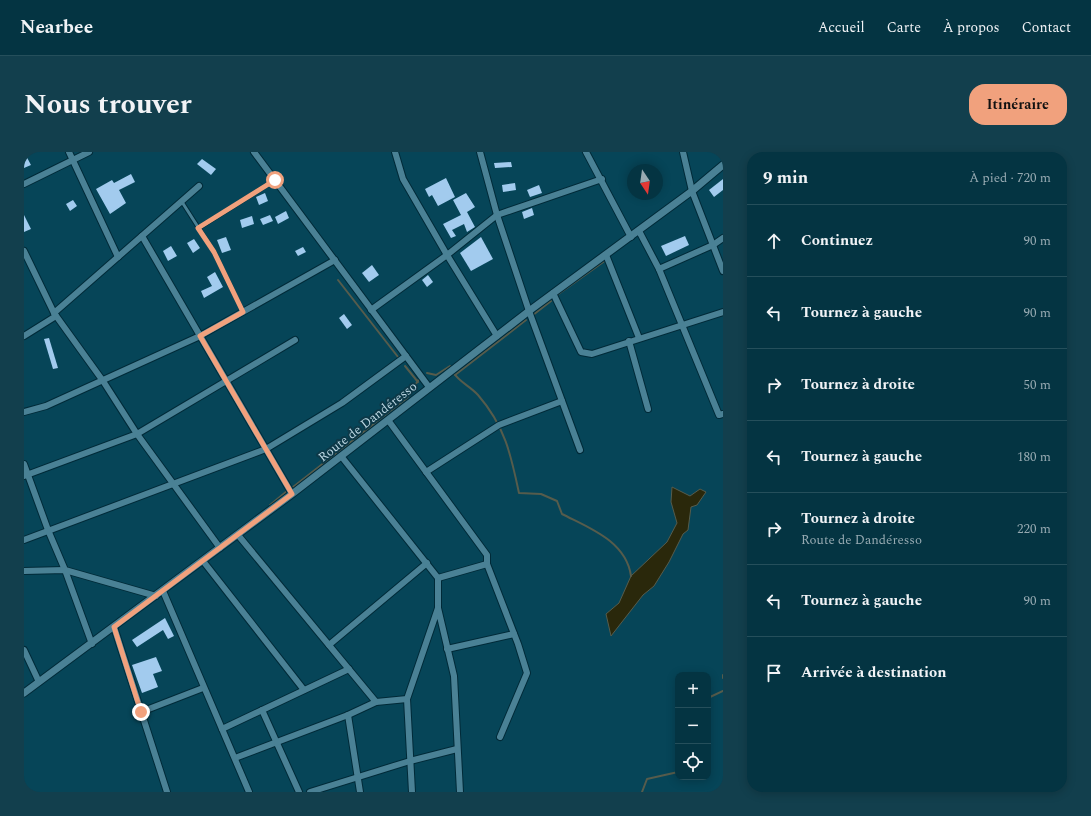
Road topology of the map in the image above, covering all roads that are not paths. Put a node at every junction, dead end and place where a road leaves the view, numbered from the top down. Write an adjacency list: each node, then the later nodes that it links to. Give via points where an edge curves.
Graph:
1 (69, 152): 8 (street)
2 (89, 152): 8 (street)
3 (254, 152): 11 (street)
4 (395, 152): 24 (street, via 403,178)
5 (480, 152): 16 (street)
6 (586, 152): 10 (street)
7 (683, 152): 14 (street)
8 (72, 160): 12 (street); 26 (street)
9 (723, 165): 14 (street, Route de Dandéresso)
10 (602, 179): 16 (street); 20 (street)
11 (275, 180): 17 (lane); 27 (street)
12 (24, 184)
13 (199, 186): 15 (street)
14 (692, 191): 18 (street, Route de Dandéresso); 22 (street)
15 (182, 201): 17 (lane); 19 (street)
16 (497, 214): 24 (street); 33 (street)
17 (198, 228): 34 (lane, via 214,252)
18 (639, 231): 20 (street, Route de Dandéresso); 29 (street)
19 (142, 236): 26 (street); 39 (street)
20 (631, 237): 25 (street, Route de Dandéresso)
21 (723, 238): 22 (street)
22 (713, 245): 29 (street); 30 (street)
23 (24, 251): 28 (street)
24 (447, 255): 32 (street); 40 (street)
25 (606, 255): 31 (street, Route de Dandéresso); 41 (street)
26 (118, 257): 36 (street)
27 (335, 260): 32 (street); 34 (street)
28 (27, 264): 36 (street)
29 (659, 269): 37 (street)
30 (723, 271)
31 (553, 293): 33 (street, Route de Dandéresso); 43 (street, via 581,352 592,354)
32 (371, 310): 44 (street)
33 (528, 311): 40 (street, Route de Dandéresso); 48 (street)
34 (243, 312): 39 (street)
35 (723, 312): 37 (street)
36 (55, 315): 38 (street); 45 (street)
37 (682, 325): 41 (street); 51 (street)
38 (24, 336)
39 (200, 336): 45 (street); 46 (street)
40 (497, 336): 47 (street, Route de Dandéresso)
41 (639, 338): 43 (street)
42 (295, 340): 46 (street)
43 (629, 341): 49 (street)
44 (406, 356): 47 (street); 55 (street, via 342,403)
45 (103, 381): 50 (street, via 46,406); 54 (street)
46 (226, 381): 54 (street); 55 (street)
47 (429, 387): 52 (street, Route de Dandéresso)
48 (562, 401): 56 (street); 59 (street, via 499,425)
49 (648, 409)
50 (24, 412)
51 (721, 414): 53 (street)
52 (388, 420): 57 (street, Route de Dandéresso); 59 (street)
53 (723, 421)
54 (138, 434): 60 (street); 61 (street)
55 (266, 449): 61 (street); 62 (street)
56 (580, 450)
57 (341, 456): 62 (street, Route de Dandéresso); 68 (street)
58 (24, 464): 60 (street)
59 (426, 472): 69 (street, via 487,555)
60 (26, 475): 63 (street)
61 (172, 483): 63 (street); 66 (street)
62 (292, 494): 64 (street, Route de Dandéresso)
63 (48, 530): 65 (street); 70 (street)
64 (238, 535): 66 (street, Route de Dandéresso); 79 (street)
65 (24, 540)
66 (220, 548): 67 (street, Route de Dandéresso)
67 (203, 561): 73 (street, Route de Dandéresso); 85 (street)
68 (427, 563): 72 (street); 79 (street)
69 (487, 564): 72 (street); 77 (street)
70 (65, 570): 71 (street); 74 (street); 78 (street)
71 (24, 571)
72 (438, 578): 75 (street)
73 (163, 591): 74 (street, Route de Dandéresso); 84 (street)
74 (156, 596): 76 (street, Route de Dandéresso)
75 (438, 608): 80 (street); 87 (street)
76 (114, 627): 78 (street, Route de Dandéresso); 90 (street)
77 (514, 634): 80 (street); 93 (street, via 527,673)
78 (92, 644): 83 (street, Route de Dandéresso)
79 (329, 645): 82 (street)
80 (448, 649): 95 (street, via 454,676)
81 (24, 650): 83 (street)
82 (349, 669): 85 (street); 88 (street)
83 (39, 682): 86 (street, Route de Dandéresso)
84 (203, 688): 90 (street); 92 (street)
85 (304, 690): 89 (street)
86 (24, 693)
87 (407, 699): 88 (street); 97 (street)
88 (376, 702): 91 (street)
89 (262, 710): 92 (street); 94 (street)
90 (141, 712): 99 (street)
91 (348, 715): 94 (street); 98 (street)
92 (222, 730): 96 (street)
93 (500, 737)
94 (277, 742): 96 (street); 101 (street)
95 (457, 749): 97 (street); 105 (street)
96 (235, 758): 100 (street)
97 (410, 761): 98 (street); 104 (street)
98 (358, 777): 102 (street); 103 (street)
99 (167, 792)
100 (249, 792)
101 (299, 792)
102 (310, 792)
103 (360, 792)
104 (412, 792)
105 (460, 792)

